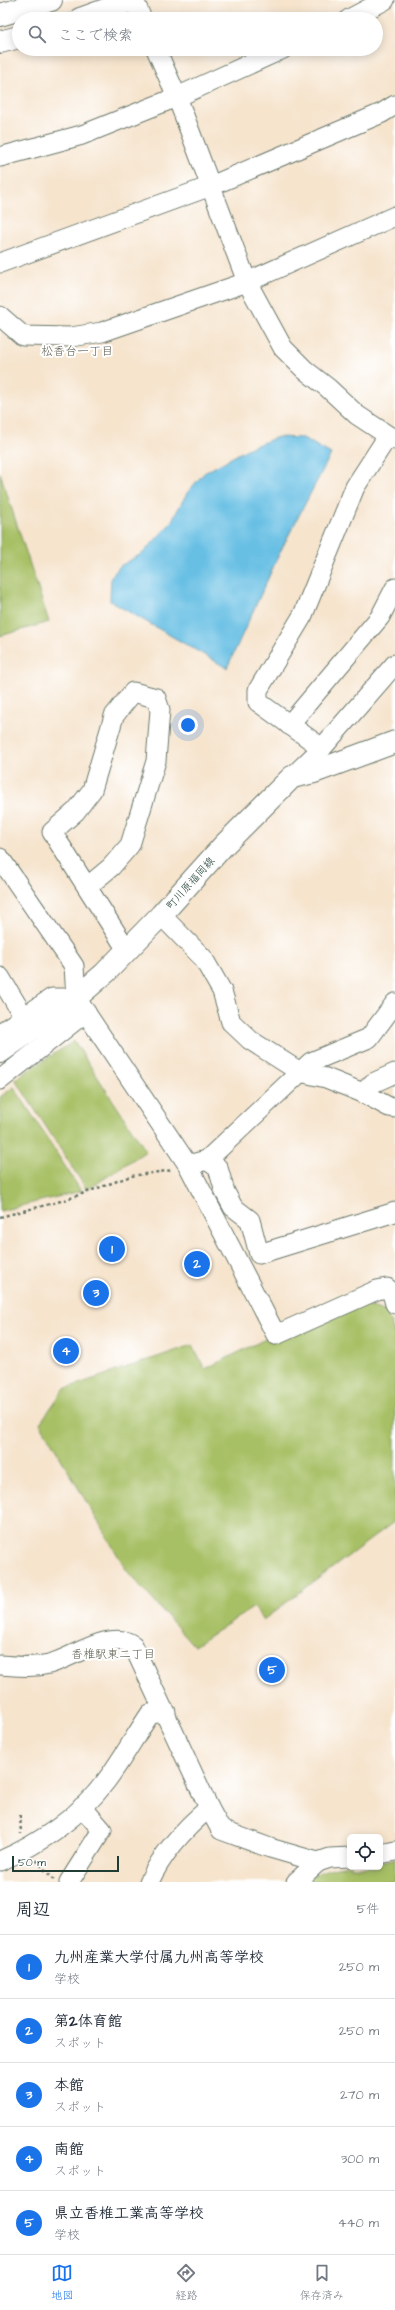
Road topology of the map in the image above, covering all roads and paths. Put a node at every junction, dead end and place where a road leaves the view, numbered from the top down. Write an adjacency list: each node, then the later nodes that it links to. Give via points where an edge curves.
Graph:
1 (51, 0): 7 (main road)
2 (133, 0): 4 (main road); 5 (street)
3 (385, 0): 6 (street)
4 (100, 12)
5 (139, 12)
6 (362, 12)
7 (0, 15)
8 (12, 39): 9 (main road)
9 (0, 42)
10 (159, 56): 12 (street)
11 (268, 56): 12 (street)
12 (177, 97): 14 (street, via 82,135); 15 (street)
13 (395, 105): 15 (street, via 382,113)
14 (0, 157)
15 (212, 186): 17 (street); 18 (street)
16 (395, 216): 18 (street)
17 (0, 263)
18 (247, 282): 19 (street, via 102,332 71,337 23,336); 20 (street, via 283,348 357,415)
19 (0, 316)
20 (391, 438): 23 (street, via 355,487 303,615 258,690 258,702)
21 (395, 588): 23 (street, via 380,617)
22 (395, 664): 25 (street)
23 (289, 725): 25 (street)
24 (395, 742): 26 (main road, via 314,772)
25 (322, 748): 26 (street)
26 (292, 777): 29 (main road, 町川原福岡線, via 223,846)
27 (0, 858): 33 (street, via 74,966)
28 (87, 887): 28 (street, via 52,832 76,811 92,790 114,716 133,692 156,698 160,710 156,761 130,845 111,867); 30 (street)
29 (161, 915): 30 (main road, 町川原福岡線); 37 (street, via 203,958 222,991 231,1022 250,1040)
30 (127, 950): 33 (main road, 町川原福岡線)
31 (0, 977): 34 (street)
32 (395, 1003): 37 (street, via 369,1038 311,1062)
33 (81, 1005): 34 (street, via 52,998); 36 (main road, 町川原福岡線); 39 (street); 43 (street)
34 (24, 1017): 35 (street)
35 (0, 1033)
36 (0, 1052)
37 (300, 1072): 40 (street, via 326,1078); 42 (street)
38 (395, 1073): 40 (street, via 373,1083)
39 (0, 1080)
40 (363, 1093): 41 (street)
41 (393, 1111)
42 (207, 1160): 43 (street); 44 (street, via 218,1168 225,1192 233,1207 250,1220 260,1254)
43 (188, 1165): 45 (path, via 171,1171 131,1176 65,1200); 46 (street, via 276,1335 377,1290 387,1288 392,1293)
44 (395, 1212)
45 (0, 1217)
46 (395, 1304)
47 (0, 1665): 48 (street, via 30,1667 51,1664 103,1642 126,1640 133,1645)
48 (166, 1712): 49 (street, via 150,1714 107,1780); 50 (street)
49 (82, 1807): 51 (street, via 62,1826); 58 (street, via 102,1830)
50 (209, 1808): 56 (street, via 221,1830); 59 (street, via 158,1862)
51 (26, 1847): 55 (street); 57 (path)
52 (395, 1851): 53 (street)
53 (383, 1853)
54 (347, 1857): 56 (street)
55 (0, 1861)
56 (318, 1862): 60 (street)
57 (56, 1882)
58 (69, 1882)
59 (149, 1882)
60 (296, 1882)

